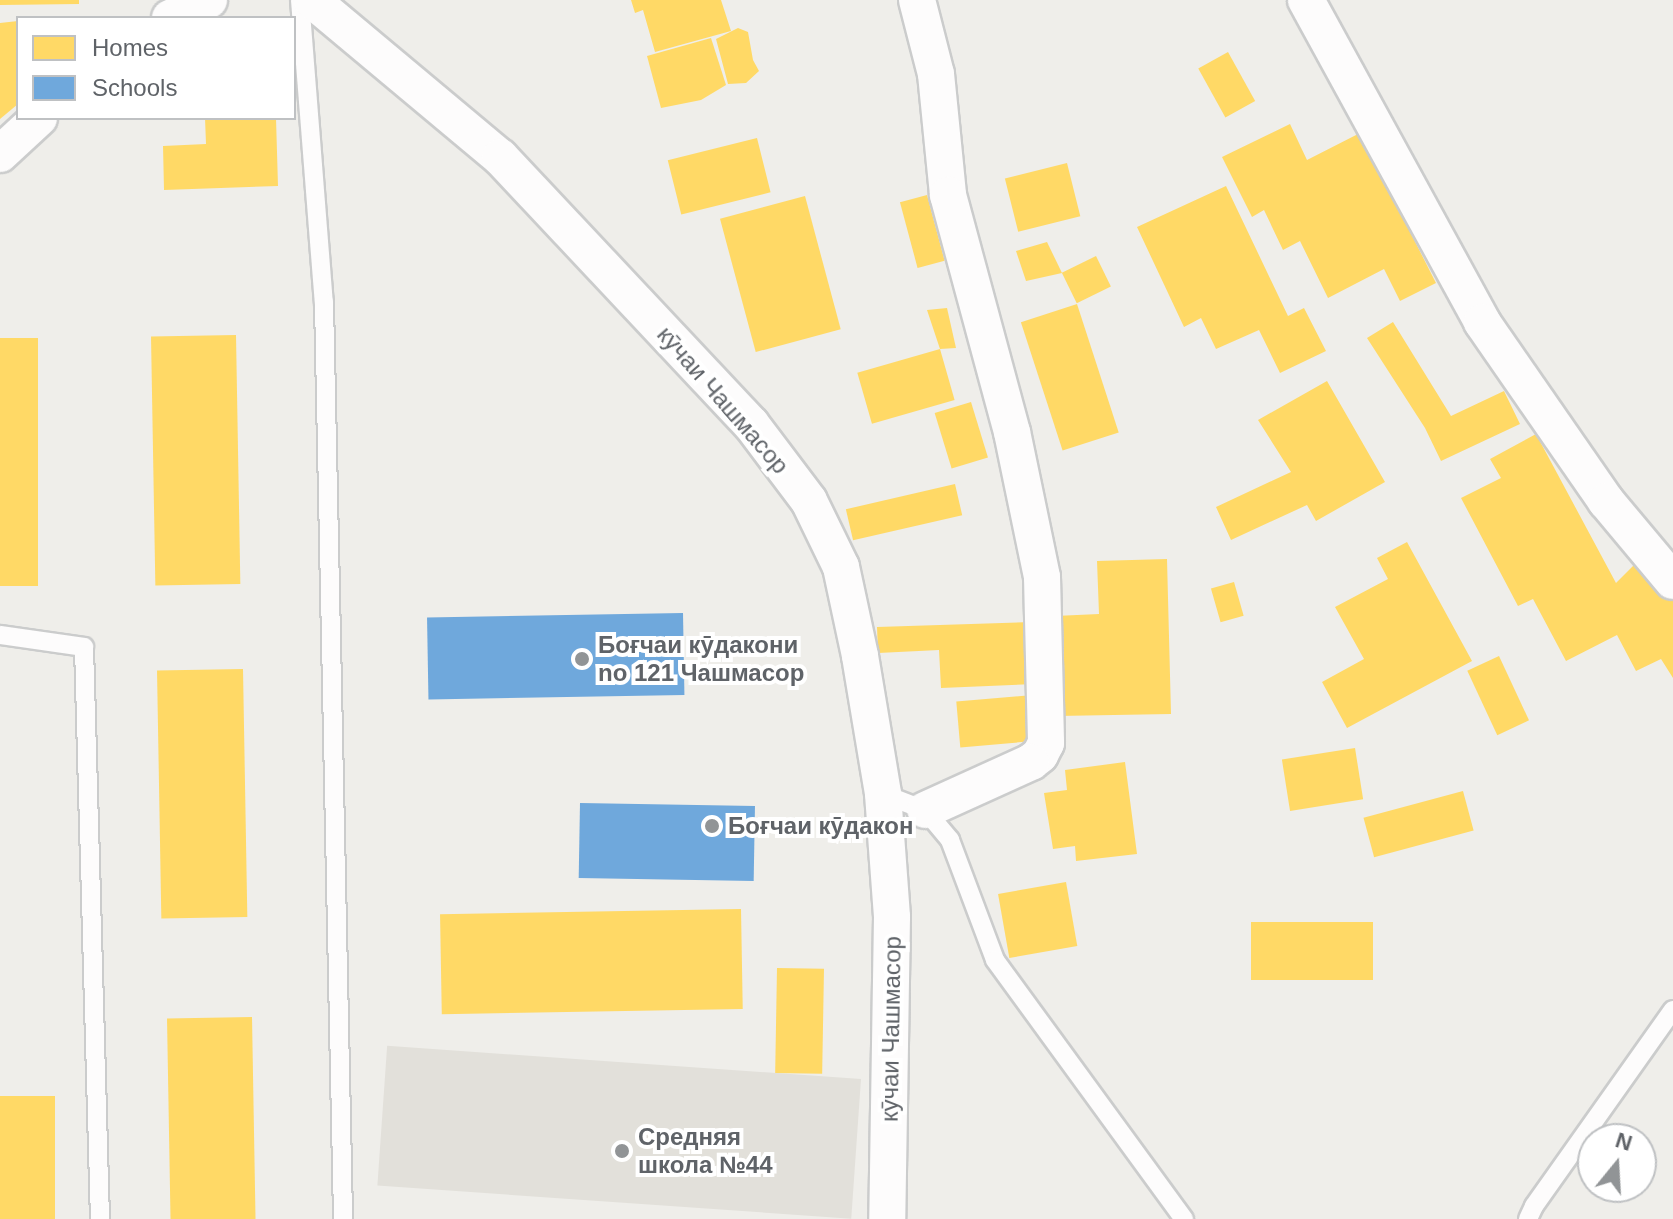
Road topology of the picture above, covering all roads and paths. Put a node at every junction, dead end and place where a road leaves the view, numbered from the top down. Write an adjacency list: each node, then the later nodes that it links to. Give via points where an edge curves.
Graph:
1 (209, 0): 6 (street)
2 (300, 0): 15 (lane, via 324,302)
3 (312, 0): 11 (street, кӯчаи Чашмасор, via 500,157 751,424 809,501 841,567)
4 (917, 0): 12 (street, via 936,74 948,195 1012,432 1042,577 1046,743 1031,762)
5 (1306, 0): 9 (street, via 1482,322 1606,501)
6 (174, 16)
7 (37, 120): 8 (street)
8 (0, 154)
9 (1673, 581)
10 (0, 635): 14 (lane, via 84,647)
11 (883, 794): 12 (lane); 16 (street, кӯчаи Чашмасор, via 892,917)
12 (925, 810): 17 (lane, via 950,840 995,960)
13 (1673, 1010): 18 (lane)
14 (100, 1219)
15 (343, 1219)
16 (887, 1219)
17 (1184, 1219)
18 (1528, 1219)

